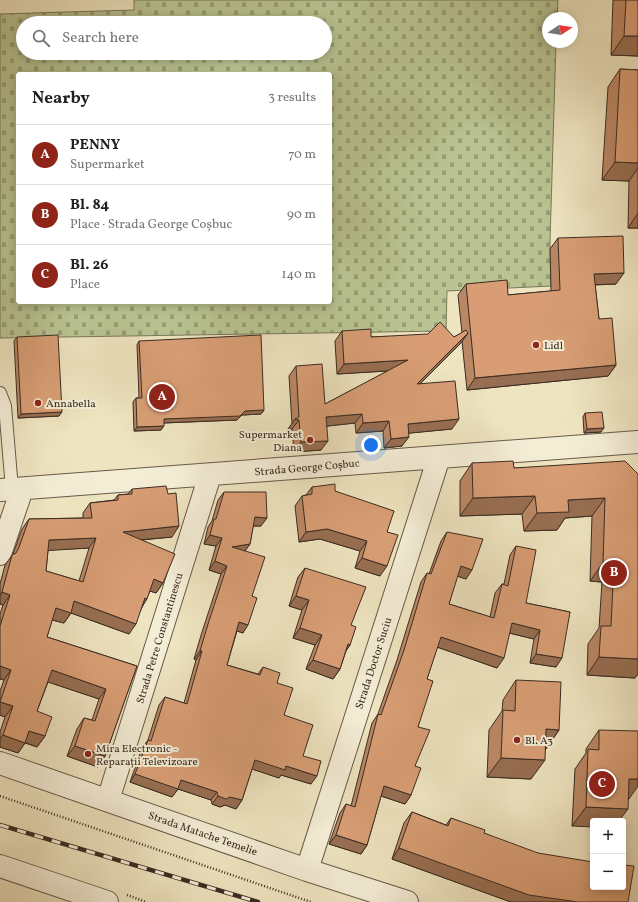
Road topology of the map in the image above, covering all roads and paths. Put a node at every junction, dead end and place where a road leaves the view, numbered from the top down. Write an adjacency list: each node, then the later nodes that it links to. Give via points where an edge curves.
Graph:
1 (0, 393): 5 (lane, via 5,406)
2 (638, 442): 3 (street, Strada George Coșbuc)
3 (440, 457): 4 (street, Strada George Coșbuc); 11 (street, Strada Doctor Suciu)
4 (210, 475): 5 (street, Strada George Coșbuc); 9 (street, Strada Petre Constantinescu)
5 (11, 489): 6 (street)
6 (0, 554)
7 (0, 763): 9 (street, Strada Matache Temelie)
8 (0, 796): 13 (path)
9 (108, 800): 11 (street, Strada Matache Temelie)
10 (0, 866): 12 (street)
11 (308, 870): 14 (street, Strada Matache Temelie)
12 (107, 902)
13 (311, 902)
14 (407, 902)

